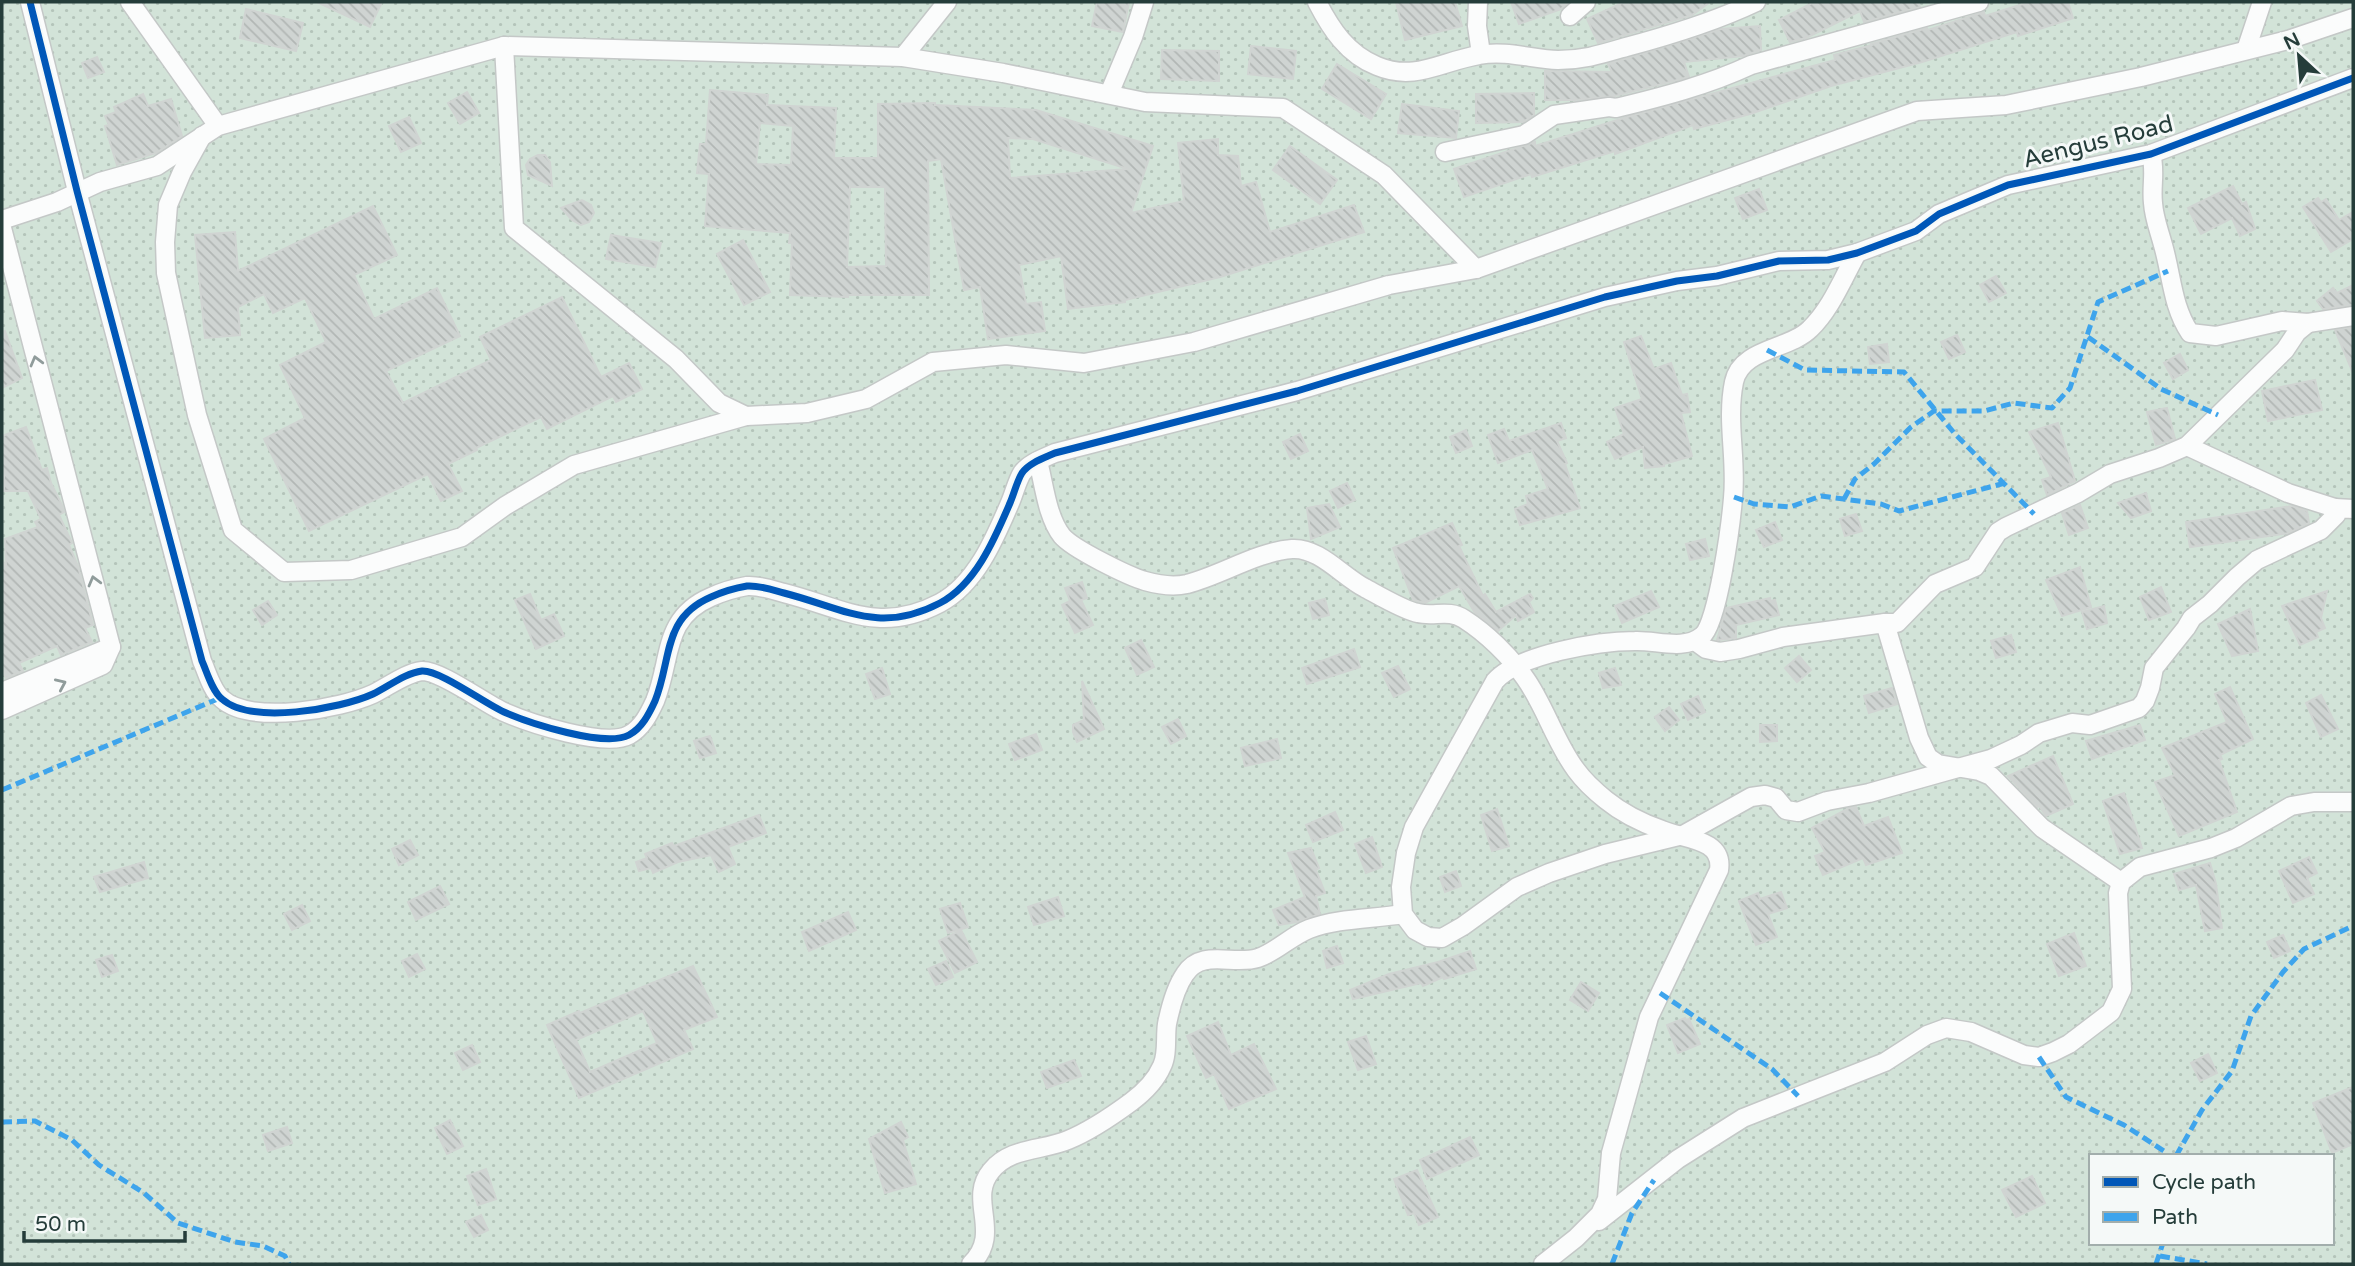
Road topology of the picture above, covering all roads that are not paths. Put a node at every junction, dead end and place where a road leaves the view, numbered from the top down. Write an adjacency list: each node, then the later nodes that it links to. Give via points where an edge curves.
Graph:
1 (30, 2): 22 (street)
2 (130, 2): 19 (street, via 173,59)
3 (947, 2): 16 (street)
4 (1144, 2): 18 (street)
5 (1317, 2): 15 (street, via 1346,47 1376,66 1408,74)
6 (1478, 2): 15 (street)
7 (1586, 2): 11 (street)
8 (1756, 2): 15 (street, via 1715,20 1592,58)
9 (1979, 2): 20 (street, via 1751,65 1717,81 1616,108 1554,116 1524,135)
10 (2262, 2): 14 (street)
11 (1570, 16)
12 (2353, 18): 14 (street)
13 (504, 46): 16 (street); 19 (street); 29 (street, via 514,228 676,359 719,403)
14 (2246, 50): 26 (street, via 2141,78 2006,105 1917,111)
15 (1481, 54)
16 (903, 57): 18 (street)
17 (2353, 78): 21 (street, Aengus Road)
18 (1109, 94): 26 (street, via 1146,102 1283,108 1384,175)
19 (210, 131): 22 (street, via 157,166); 29 (street, via 182,172 168,205 166,273 197,415 233,530 284,572 351,570 462,537 574,465)
20 (1445, 152)
21 (2151, 154): 25 (street, Aengus Road, via 2008,185 1939,214 1916,231); 28 (street, via 2154,215 2177,309 2190,333 2216,336 2282,321)
22 (77, 191): 23 (street); 31 (street, via 202,661 220,698 238,709 271,714 333,705 370,695 424,671 505,712 576,734 614,740 643,723 660,687 674,631 683,615 704,600 749,586 863,618 915,614 942,602 960,587 990,550 1023,472)
23 (2, 220)
24 (2, 228): 35 (street, one-way to 24)
25 (1857, 253): 31 (street, Aengus Road, via 1828,260 1779,261 1605,297 1297,391); 34 (street, via 1831,302 1808,331 1748,361 1735,377 1730,405 1734,497 1716,606 1710,628)
26 (1476, 269): 29 (street, via 1389,285 1144,353 1084,363 1006,355 933,362 866,399 807,413)
27 (2353, 316): 28 (street)
28 (2308, 323): 30 (street)
29 (746, 416)
30 (2187, 446): 32 (street, via 2288,493); 33 (street, via 2110,474 2006,527 1975,567 1935,584 1897,623)
31 (1038, 461): 36 (street, via 1061,534 1072,545 1144,581 1174,586 1281,551 1312,553 1363,587 1418,613 1463,618)
32 (2344, 509): 39 (street, via 2321,530 2258,560 2192,618 2154,668 2139,708 2090,725 2072,723 2039,733 1991,759)
33 (1885, 623): 34 (street, via 1783,637 1720,652); 39 (street, via 1922,748 1938,764)
34 (1695, 641): 36 (street, via 1595,645)
35 (111, 647): 37 (street); 38 (street, one-way to 35, via 103,665)
36 (1514, 666): 41 (street, via 1576,770 1607,800 1642,822); 43 (street, via 1495,681 1415,827 1406,853)
37 (2, 692)
38 (2, 710)
39 (1958, 768): 41 (street, via 1798,812 1786,810 1776,798 1751,797); 42 (street, via 1991,776 2042,828)
40 (2353, 802): 42 (street, via 2291,806 2236,838 2140,867)
41 (1683, 835): 43 (street, via 1549,873 1517,887 1442,938 1415,930); 44 (street, via 1718,854 1719,870 1649,1017 1611,1153 1607,1199 1600,1214)
42 (2121, 882): 44 (street, via 2122,989 2111,1012 2069,1044 2039,1057 1946,1028 1885,1062 1743,1118 1678,1159)
43 (1403, 914): 45 (street, via 1332,922 1307,930 1258,958 1207,959 1194,964 1185,974 1167,1023 1163,1064 1154,1080 1134,1100 1082,1134 1016,1153 988,1174 982,1198 986,1238)
44 (1576, 1238): 46 (street)
45 (971, 1264)
46 (1543, 1264)

